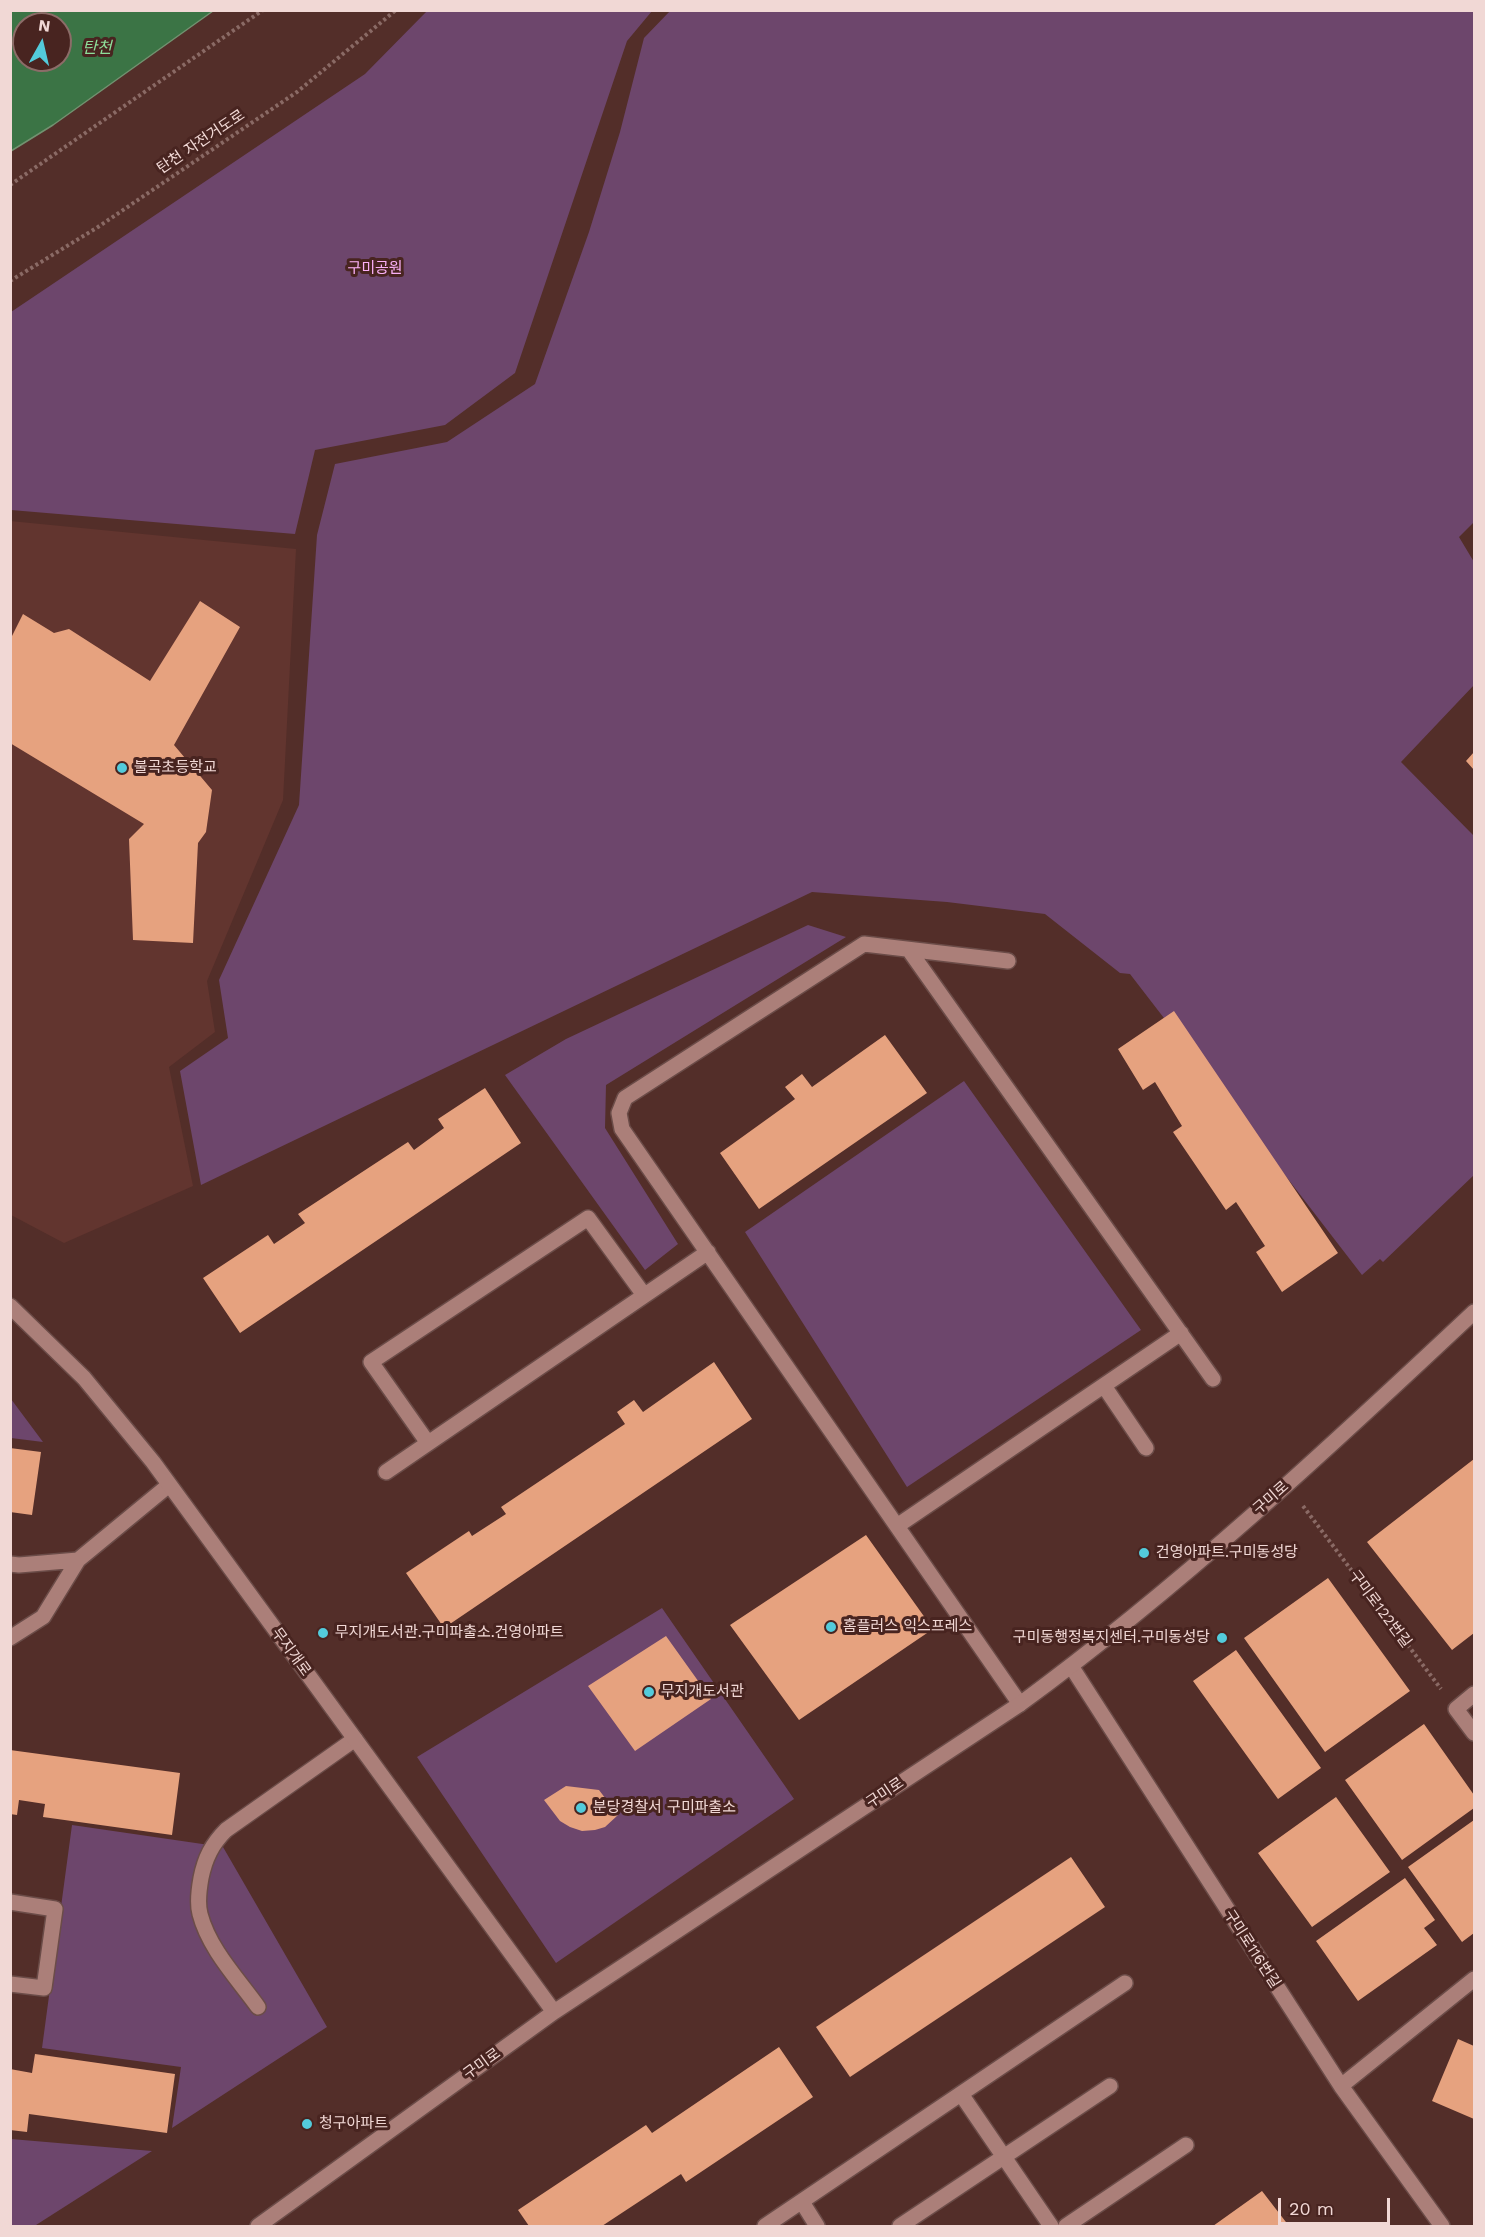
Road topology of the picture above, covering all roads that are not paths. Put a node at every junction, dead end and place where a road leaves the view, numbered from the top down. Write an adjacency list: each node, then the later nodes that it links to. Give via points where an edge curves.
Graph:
1 (909, 950): 2 (street); 3 (street, via 864,944 625,1098 619,1113 622,1129); 7 (street)
2 (1008, 962)
3 (708, 1252): 4 (street); 14 (street)
4 (645, 1295): 10 (street); 10 (street, via 588,1218 371,1362)
5 (10, 1305): 13 (street, 무지개로, via 84,1378)
6 (1474, 1312): 18 (street, 구미로, via 1287,1484)
7 (1181, 1333): 8 (street); 9 (street)
8 (1213, 1379)
9 (1104, 1386): 11 (street); 14 (street)
10 (428, 1443): 12 (street)
11 (1146, 1448)
12 (386, 1472)
13 (169, 1485): 15 (street); 22 (street, 무지개로)
14 (897, 1526): 20 (street)
15 (78, 1560): 16 (street); 17 (street, via 43,1617)
16 (10, 1564)
17 (10, 1638)
18 (1071, 1666): 20 (street, 구미로); 30 (street, 구미로116번길)
19 (1474, 1694): 21 (street, via 1455,1709)
20 (1020, 1704): 28 (street, 구미로)
21 (1474, 1733)
22 (355, 1739): 27 (street, via 226,1830 213,1844 204,1865 199,1913 211,1940); 28 (street, 무지개로)
23 (10, 1902): 26 (street, via 55,1909 44,1988)
24 (1474, 1979): 30 (street)
25 (1125, 1983): 31 (street)
26 (10, 1984)
27 (258, 2007)
28 (554, 2012): 35 (street, 구미로)
29 (1110, 2086): 33 (street)
30 (1341, 2086): 41 (street, 구미로116번길)
31 (961, 2094): 33 (street); 34 (street)
32 (1185, 2145): 40 (street)
33 (1004, 2157): 38 (street); 39 (street)
34 (802, 2202): 36 (street); 37 (street)
35 (258, 2226)
36 (765, 2226)
37 (818, 2226)
38 (900, 2226)
39 (1051, 2226)
40 (1066, 2226)
41 (1442, 2226)

